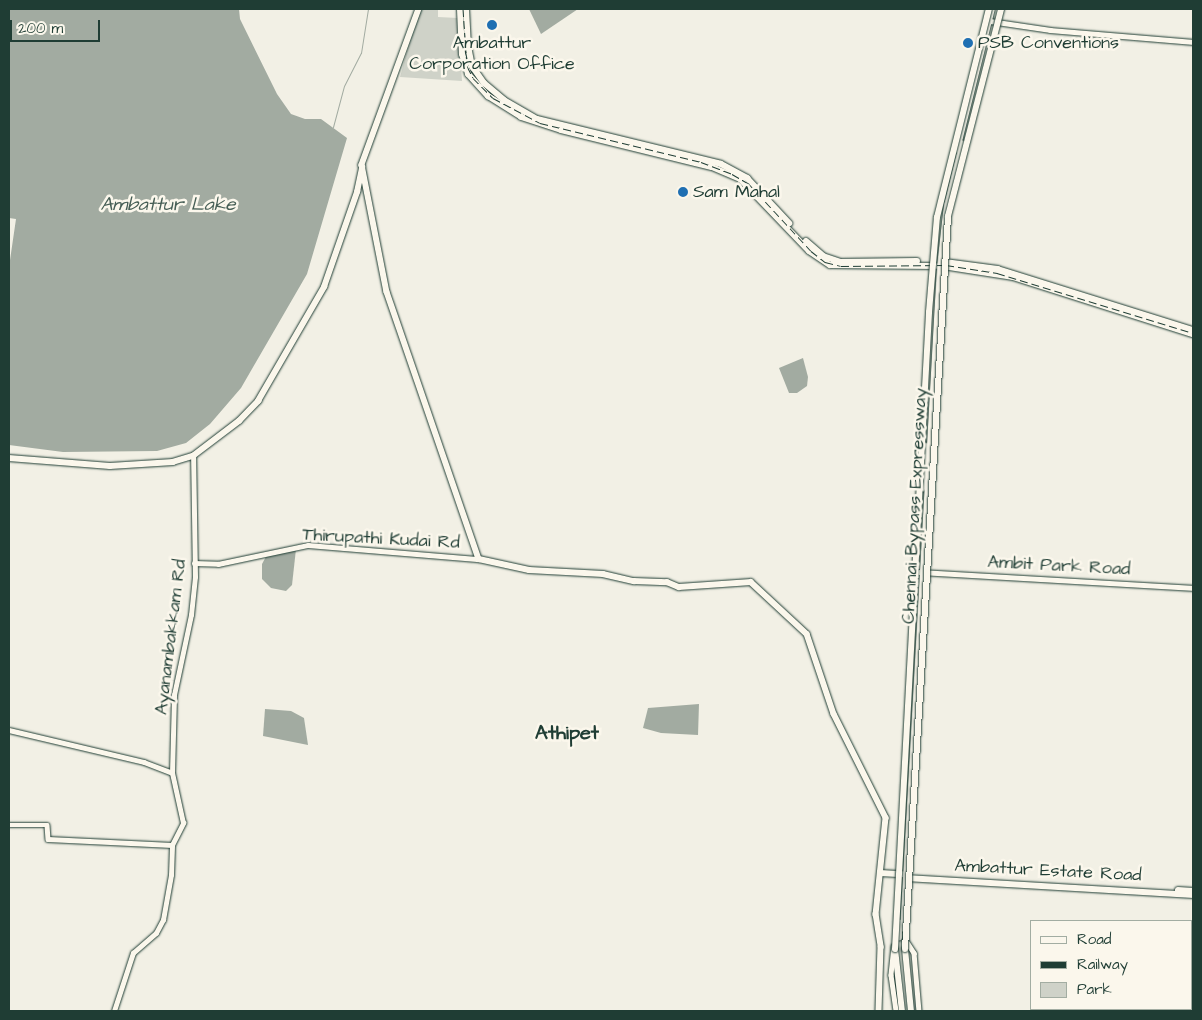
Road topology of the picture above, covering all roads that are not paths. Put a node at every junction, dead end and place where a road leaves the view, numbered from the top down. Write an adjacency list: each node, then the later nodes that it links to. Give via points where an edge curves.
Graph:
1 (419, 9): 8 (main road)
2 (460, 9): 11 (highway, via 462,54 468,74 488,96 521,117 561,130 712,166 740,179 809,251 830,265)
3 (466, 9): 11 (highway, via 468,46 476,73 492,91 537,119 726,167 754,184 809,244 831,260)
4 (992, 9): 6 (main road); 34 (highway, Chennai Bypass Expressway, bridge, via 938,217 929,312 895,949)
5 (1001, 9): 35 (highway, Chennai Bypass Expressway, bridge, via 948,216 905,949)
6 (991, 21): 7 (street, via 1050,30); 11 (main road, via 944,198)
7 (1193, 42)
8 (362, 165): 9 (main road); 10 (main road)
9 (367, 190): 10 (main road); 17 (main road, via 388,292)
10 (357, 192): 15 (main road, via 324,286 258,401 240,421)
11 (938, 264): 12 (main road, via 998,269); 19 (main road)
12 (1046, 287): 13 (main road); 14 (main road)
13 (1193, 330)
14 (1193, 334)
15 (193, 456): 16 (main road, via 168,463 112,466); 18 (street, Ayanambakkam Rd)
16 (9, 458)
17 (479, 558): 18 (street, Thirupathi Kudai Rd, via 308,545 218,564); 25 (main road, via 529,570 578,571 634,581 667,582 679,587 745,581 757,585 810,639 834,714 886,818)
18 (194, 563): 22 (street, Ayanambakkam Rd, via 191,615 174,695)
19 (920, 572): 20 (street, Ambit Park Road); 26 (main road)
20 (1193, 588)
21 (9, 730): 22 (street, via 144,762)
22 (172, 773): 24 (street, Ayanambakkam Rd, via 183,823)
23 (9, 825): 24 (street, via 47,825 48,839)
24 (172, 844): 31 (street, Ayanambakkam Rd, via 171,876 162,920 156,933 133,953)
25 (880, 873): 26 (main road, Ambattur Estate Road); 32 (main road, via 876,914 881,947)
26 (903, 876): 27 (main road, Ambattur Estate Road); 30 (main road)
27 (916, 877): 28 (main road, Ambattur Estate Road); 29 (main road, Ambattur Estate Road)
28 (1193, 891)
29 (1193, 895)
30 (901, 938): 33 (street, via 891,952); 36 (street, via 914,953)
31 (114, 1011)
32 (878, 1011)
33 (896, 1011)
34 (902, 1011)
35 (911, 1011)
36 (920, 1011)

